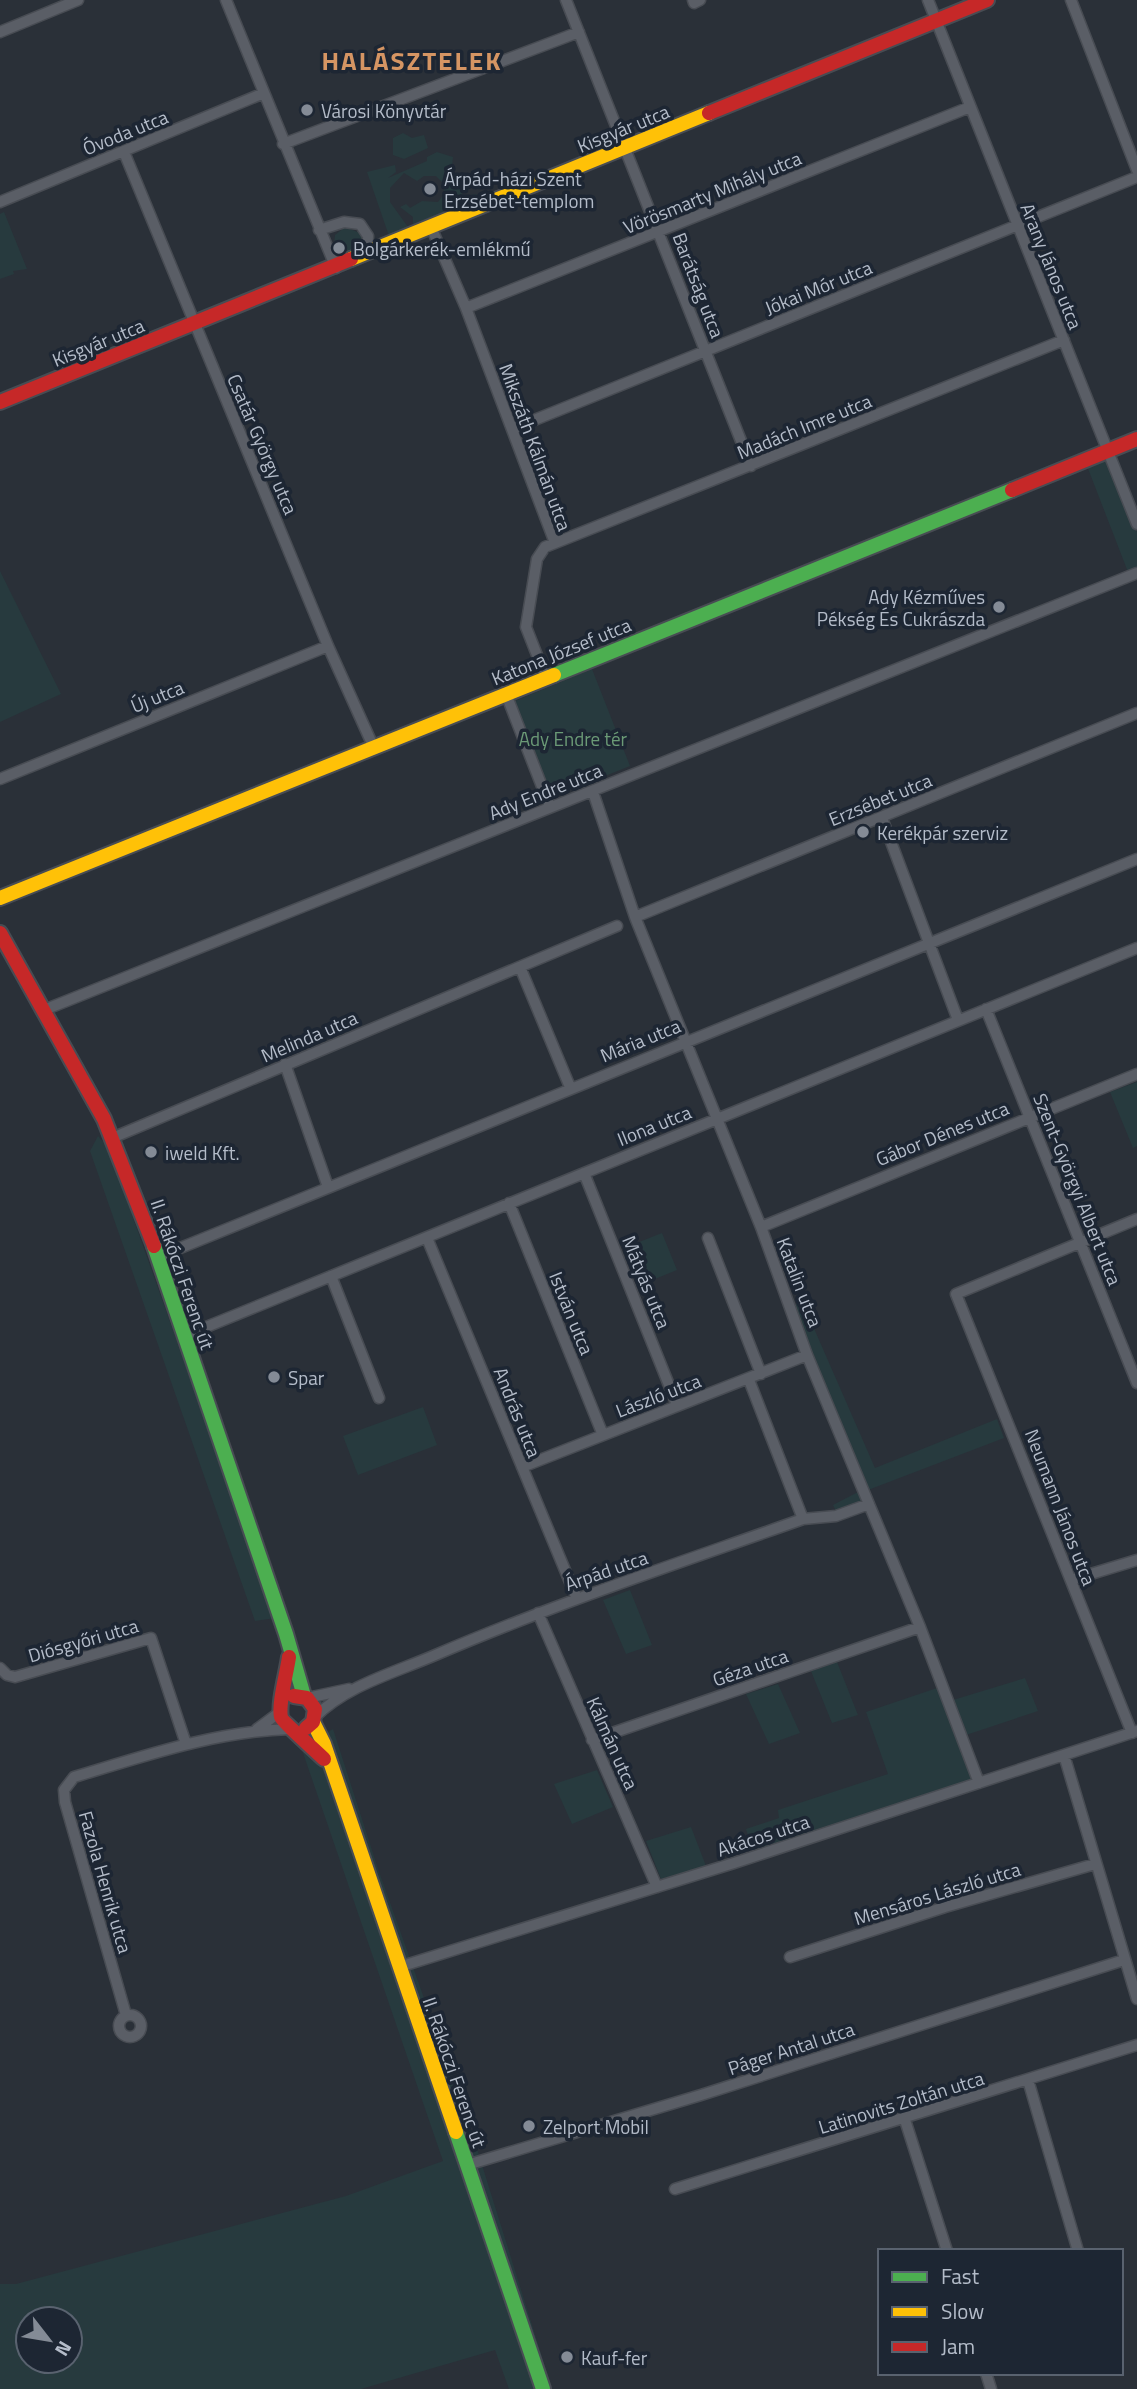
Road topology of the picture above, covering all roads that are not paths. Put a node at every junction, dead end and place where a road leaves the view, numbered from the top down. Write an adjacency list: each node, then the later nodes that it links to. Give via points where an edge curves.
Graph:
1 (78, 0): 10 (street)
2 (226, 0): 12 (street)
3 (566, 0): 11 (street, Barátság utca)
4 (693, 0): 5 (street)
5 (700, 0)
6 (928, 0): 9 (street, Arany János utca)
7 (987, 0): 9 (street, Kisgyár utca)
8 (1071, 0): 17 (street)
9 (936, 22): 13 (street, Arany János utca); 15 (street, Kisgyár utca)
10 (0, 32)
11 (579, 32): 14 (street); 15 (street, Barátság utca)
12 (264, 93): 14 (street); 16 (street, Óvoda utca)
13 (970, 107): 20 (street, Arany János utca); 23 (street, Vörösmarty Mihály utca)
14 (283, 144): 22 (street)
15 (626, 147): 21 (street, Kisgyár utca); 23 (street, Barátság utca)
16 (124, 152): 19 (street, Óvoda utca); 27 (street, Csatár György utca)
17 (1137, 170)
18 (1137, 177): 20 (street, Jókai Mór utca)
19 (0, 202)
20 (1016, 226): 28 (street, Arany János utca); 29 (street, Jókai Mór utca)
21 (431, 228): 24 (street, Kisgyár utca); 26 (street, Mikszáth Kálmán utca)
22 (319, 230): 24 (street, via 348,221 360,224 368,236); 25 (street)
23 (660, 232): 26 (street, Vörösmarty Mihály utca); 29 (street, Barátság utca)
24 (367, 253): 25 (street, Kisgyár utca)
25 (336, 268): 27 (street, Kisgyár utca)
26 (466, 308): 31 (street, Mikszáth Kálmán utca)
27 (194, 324): 30 (street, Kisgyár utca); 38 (street, Csatár György utca)
28 (1064, 340): 33 (street, Arany János utca); 34 (street, Madách Imre utca)
29 (706, 351): 31 (street, Jókai Mór utca); 34 (street, Barátság utca)
30 (0, 402)
31 (512, 429): 36 (street, Mikszáth Kálmán utca)
32 (1137, 439): 33 (street, Katona József utca)
33 (1108, 451): 35 (street, Arany János utca); 39 (street, Katona József utca)
34 (751, 466): 36 (street, Madách Imre utca)
35 (1137, 524)
36 (555, 543): 39 (street, Mikszáth Kálmán utca, via 545,547 537,559 526,627)
37 (1137, 572): 44 (street, Ady Endre utca)
38 (328, 646): 42 (street, Csatár György utca); 43 (street, Új utca)
39 (545, 678): 40 (street, Katona József utca)
40 (506, 694): 42 (street, Katona József utca); 45 (street)
41 (1137, 713): 46 (street, Erzsébet utca)
42 (374, 748): 48 (street, Katona József utca)
43 (0, 779)
44 (593, 792): 45 (street, Ady Endre utca); 49 (street, Katalin utca)
45 (550, 807): 56 (street, Ady Endre utca)
46 (882, 818): 49 (street, Erzsébet utca); 52 (street)
47 (1137, 859): 52 (street, Mária utca)
48 (0, 898)
49 (635, 917): 58 (street, Katalin utca)
50 (617, 926): 54 (street, Melinda utca)
51 (0, 933): 56 (street, II. Rákóczi Ferenc út)
52 (927, 944): 57 (street); 58 (street, Mária utca)
53 (1137, 948): 55 (street, Ilona utca)
54 (520, 967): 59 (street, Melinda utca); 61 (street)
55 (986, 1009): 57 (street, Ilona utca); 62 (street, Szent-Györgyi Albert utca)
56 (44, 1010): 64 (street, II. Rákóczi Ferenc út)
57 (958, 1020): 63 (street, Ilona utca)
58 (685, 1041): 61 (street, Mária utca); 63 (street, Katalin utca)
59 (285, 1064): 64 (street, Melinda utca); 66 (street)
60 (1137, 1074): 62 (street, Gábor Dénes utca)
61 (570, 1087): 66 (street, Mária utca)
62 (1030, 1116): 69 (street, Gábor Dénes utca); 72 (street, Szent-Györgyi Albert utca)
63 (716, 1118): 65 (street, Ilona utca); 69 (street, Katalin utca)
64 (112, 1138): 73 (street, II. Rákóczi Ferenc út)
65 (584, 1173): 67 (street, Ilona utca); 81 (street, Mátyás utca)
66 (328, 1187): 73 (street, Mária utca)
67 (509, 1203): 70 (street, Ilona utca); 82 (street, István utca)
68 (1137, 1219): 72 (street)
69 (761, 1227): 76 (street, Katalin utca)
70 (427, 1238): 74 (street, Ilona utca); 83 (street, András utca)
71 (708, 1238): 77 (street)
72 (1081, 1242): 79 (street, Szent-Györgyi Albert utca); 87 (street, Neumann János utca, via 956,1294)
73 (158, 1257): 75 (street, II. Rákóczi Ferenc út)
74 (331, 1276): 75 (street, Ilona utca); 80 (street)
75 (184, 1336): 91 (street, II. Rákóczi Ferenc út)
76 (807, 1354): 77 (street, László utca); 84 (street, Katalin utca)
77 (761, 1374): 78 (street, László utca)
78 (748, 1380): 81 (street, László utca); 85 (street)
79 (1137, 1383)
80 (379, 1398)
81 (677, 1405): 82 (street, László utca)
82 (603, 1435): 83 (street, László utca)
83 (522, 1467): 88 (street, András utca)
84 (870, 1504): 85 (street, Árpád utca, via 836,1516); 90 (street, Katalin utca)
85 (803, 1519): 88 (street, Árpád utca)
86 (1137, 1560): 87 (street)
87 (1071, 1580): 99 (street, Neumann János utca)
88 (577, 1599): 89 (street, Árpád utca)
89 (538, 1613): 93 (street, Árpád utca); 100 (street, Kálmán utca)
90 (920, 1626): 100 (street, Géza utca); 104 (street, Katalin utca)
91 (289, 1646): 94 (street, II. Rákóczi Ferenc út); 95 (street, II. Rákóczi Ferenc út)
92 (0, 1668): 101 (street, Diósgyőri utca, via 15,1677 151,1638)
93 (360, 1687): 94 (street, Árpád utca); 96 (street, Árpád utca, via 325,1707)
94 (305, 1697): 95 (street, via 296,1695); 96 (street, II. Rákóczi Ferenc út, via 315,1709)
95 (282, 1707): 97 (street, II. Rákóczi Ferenc út, via 283,1722); 98 (street)
96 (314, 1719): 97 (street); 103 (street, II. Rákóczi Ferenc út)
97 (293, 1730): 98 (street, Fazola Henrik utca); 103 (street, II. Rákóczi Ferenc út)
98 (254, 1731): 101 (street, Fazola Henrik utca)
99 (1135, 1732): 102 (street, Akácos utca)
100 (592, 1740): 106 (street, Kálmán utca)
101 (186, 1745): 111 (street, Fazola Henrik utca, via 74,1777 64,1790)
102 (1064, 1755): 104 (street, Akácos utca); 105 (street)
103 (331, 1768): 109 (street, II. Rákóczi Ferenc út)
104 (979, 1783): 106 (street, Akácos utca)
105 (1095, 1864): 107 (street, Mensáros László utca); 108 (street)
106 (657, 1887): 109 (street, Akácos utca)
107 (789, 1957)
108 (1124, 1960): 110 (street); 115 (street, Páger Antal utca)
109 (399, 1967): 115 (street, II. Rákóczi Ferenc út)
110 (1137, 1999)
111 (127, 2015)
112 (1137, 2045): 113 (street, Latinovits Zoltán utca)
113 (1028, 2080): 114 (street, Latinovits Zoltán utca); 118 (street)
114 (905, 2120): 116 (street, Latinovits Zoltán utca); 117 (street)
115 (467, 2165): 119 (street, II. Rákóczi Ferenc út)
116 (675, 2189)
117 (946, 2249)
118 (1077, 2249)
119 (543, 2389)

